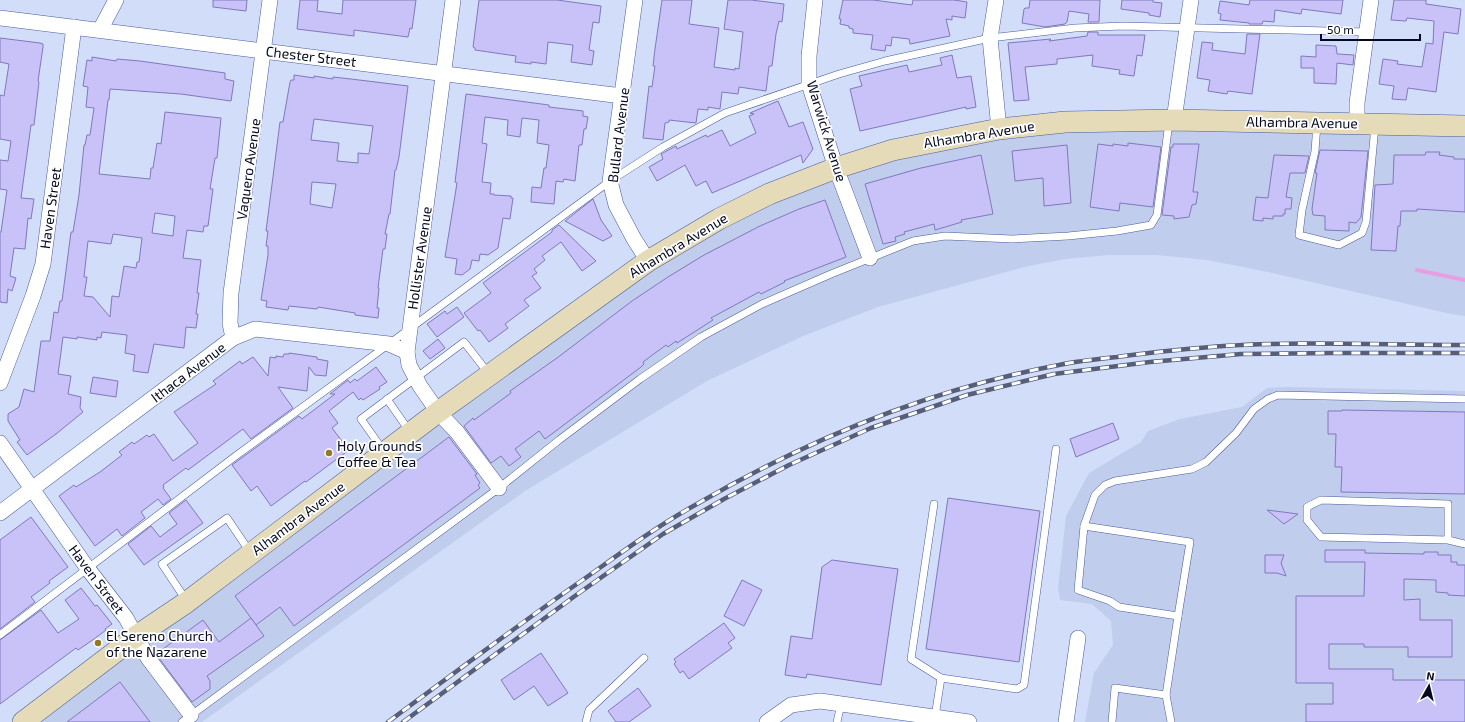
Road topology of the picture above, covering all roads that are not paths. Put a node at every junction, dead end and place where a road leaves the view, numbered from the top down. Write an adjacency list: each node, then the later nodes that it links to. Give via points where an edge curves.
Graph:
1 (116, 0): 12 (street)
2 (270, 0): 15 (street, Vaquero Avenue)
3 (453, 0): 16 (street, Hollister Avenue)
4 (634, 0): 18 (street, Bullard Avenue)
5 (815, 0): 17 (street, Warwick Avenue)
6 (996, 0): 14 (street)
7 (1191, 0): 11 (street)
8 (1371, 0): 13 (street)
9 (0, 18): 10 (street, Chester Street)
10 (74, 27): 12 (street, Chester Street); 34 (street, Haven Street, via 42,264 33,296)
11 (1188, 27): 13 (lane); 14 (lane, via 1075,28); 19 (street)
12 (100, 30): 15 (street, Chester Street)
13 (1367, 32): 21 (street, via 1357,103)
14 (990, 38): 17 (lane, via 885,61); 23 (street)
15 (264, 50): 16 (street, Chester Street); 29 (street, Vaquero Avenue, via 231,293 230,323)
16 (444, 74): 18 (street, Chester Street); 28 (street, Hollister Avenue)
17 (809, 84): 24 (street, Warwick Avenue); 25 (lane, via 725,113 663,147)
18 (622, 96): 25 (street, Bullard Avenue)
19 (1171, 120): 20 (main road, Alhambra Avenue); 23 (main road, Alhambra Avenue, via 1065,122); 26 (lane, via 1157,216 1151,225 1061,237 1012,239 945,236 914,241)
20 (1318, 123): 21 (main road, Alhambra Avenue); 21 (lane, via 1299,235 1339,245 1362,233 1366,222 1374,152)
21 (1366, 124): 22 (main road, Alhambra Avenue)
22 (1465, 126)
23 (999, 129): 24 (main road, Alhambra Avenue, via 893,150)
24 (836, 168): 26 (street, Warwick Avenue); 27 (main road, Alhambra Avenue, via 769,194 719,219)
25 (610, 181): 27 (street, Bullard Avenue, via 616,205); 28 (lane)
26 (870, 258): 42 (lane, via 762,304 701,337 640,379)
27 (648, 261): 32 (main road, Alhambra Avenue)
28 (410, 328): 30 (lane); 31 (street, Hollister Avenue)
29 (233, 338): 30 (street, Ithaca Avenue, via 255,328); 43 (street, Ithaca Avenue)
30 (389, 344): 31 (street, Ithaca Avenue); 50 (lane, via 237,455)
31 (407, 352): 33 (street, Hollister Avenue)
32 (489, 375): 33 (lane, via 464,342); 37 (main road, Alhambra Avenue)
33 (415, 377): 35 (lane); 37 (street, Hollister Avenue)
34 (0, 383)
35 (387, 399): 38 (lane); 41 (lane, via 361,419)
36 (1465, 399): 46 (lane, via 1278,395 1254,409 1236,433 1206,462 1192,469 1115,481 1105,485 1095,494)
37 (438, 412): 38 (main road, Alhambra Avenue); 42 (street, Hollister Avenue, via 457,432)
38 (411, 433): 41 (main road, Alhambra Avenue)
39 (0, 443): 43 (street, Haven Street)
40 (1056, 449): 57 (lane, via 1024,685 1018,689)
41 (385, 452): 49 (main road, Alhambra Avenue)
42 (499, 488): 61 (lane)
43 (32, 489): 45 (street, Ithaca Avenue); 50 (street, Haven Street)
44 (934, 504): 57 (lane, via 911,659)
45 (0, 514)
46 (1084, 526): 52 (lane, via 1078,590 1110,600 1119,607); 52 (lane, via 1190,542)
47 (1448, 540): 47 (lane, via 1320,537 1307,520 1307,507 1321,500 1448,504); 48 (lane)
48 (1465, 544)
49 (251, 554): 51 (main road, Alhambra Avenue); 51 (lane, via 226,518 162,564)
50 (88, 569): 53 (lane); 54 (street, Haven Street, via 126,618)
51 (187, 602): 54 (main road, Alhambra Avenue)
52 (1178, 616): 58 (lane)
53 (0, 635)
54 (135, 637): 61 (street, Haven Street); 62 (main road, Alhambra Avenue)
55 (1078, 638): 67 (street)
56 (644, 658): 63 (lane, via 589,710)
57 (941, 678): 60 (lane)
58 (1166, 695): 68 (lane, via 1115,688); 69 (lane)
59 (841, 704): 60 (street); 64 (street, via 820,701 791,705); 65 (lane)
60 (935, 717): 66 (street)
61 (187, 719)
62 (23, 722)
63 (586, 722)
64 (767, 722)
65 (837, 722)
66 (969, 722)
67 (1066, 722)
68 (1112, 722)
69 (1171, 722)

